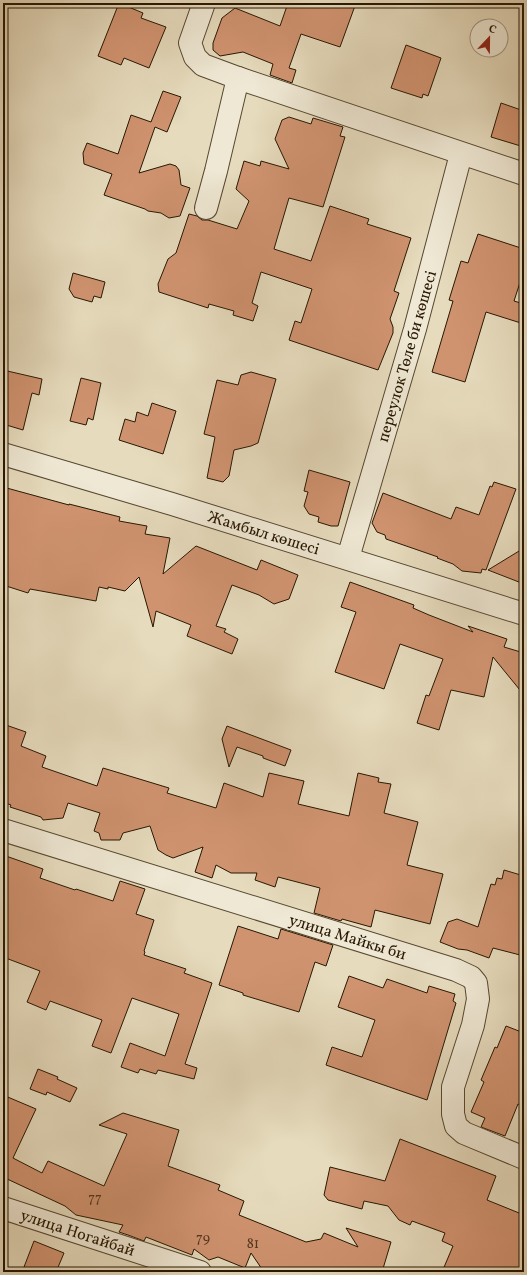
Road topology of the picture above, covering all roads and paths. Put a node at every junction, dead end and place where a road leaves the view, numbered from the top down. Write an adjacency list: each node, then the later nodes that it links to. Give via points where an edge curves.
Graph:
1 (204, 3): 2 (street, via 190,43 195,57 204,65)
2 (238, 78): 3 (street); 5 (street)
3 (461, 154): 4 (street); 7 (street, переулок Төле би көшесі, via 415,329)
4 (524, 174)
5 (206, 208)
6 (3, 454): 7 (street, Жамбыл көшесі)
7 (348, 558): 8 (street, Жамбыл көшесі)
8 (524, 614)
9 (3, 830): 10 (street, улица Майкы би, via 440,965 471,977 476,983 478,999 473,1025 453,1087 453,1114 456,1126 464,1133)
10 (524, 1158)
11 (3, 1208): 12 (street, улица Ногайбай)
12 (200, 1272)

